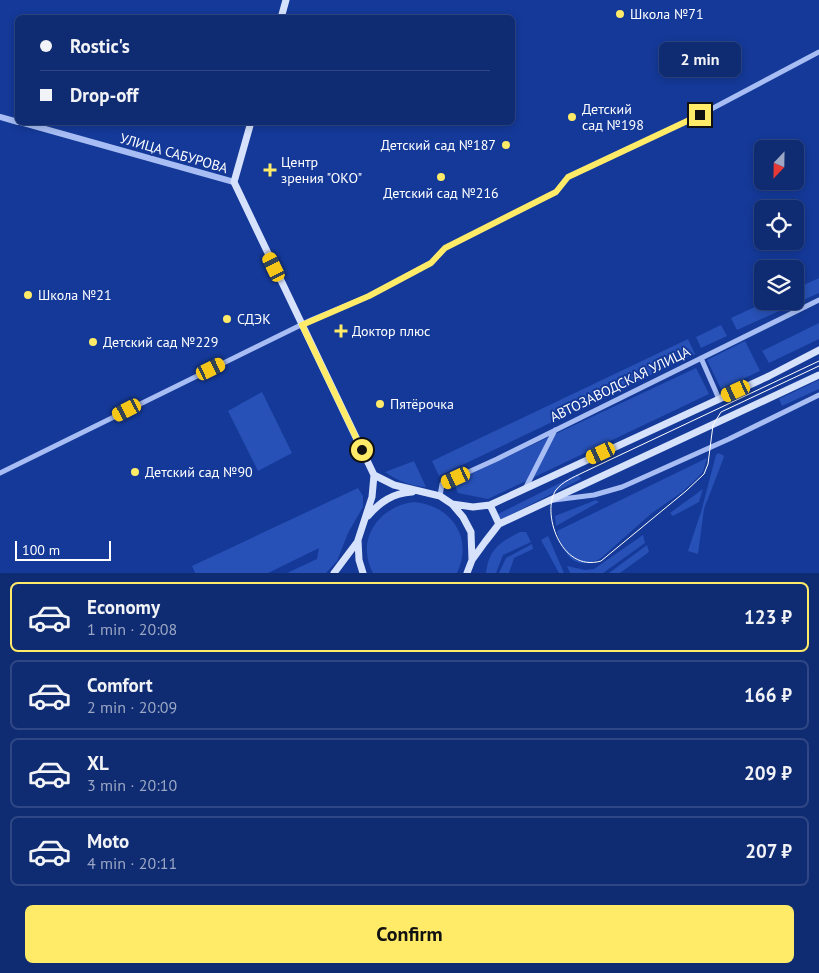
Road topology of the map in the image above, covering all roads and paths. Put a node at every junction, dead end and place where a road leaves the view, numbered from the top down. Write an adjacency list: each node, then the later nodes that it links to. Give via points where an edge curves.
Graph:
1 (286, 0): 2 (main road)
2 (282, 15)
3 (819, 52): 10 (street, via 700,115 568,177 556,192 445,248 431,263 369,296)
4 (0, 117): 5 (street, УЛИЦА САБУРОВА)
5 (15, 121)
6 (30, 125): 8 (street, УЛИЦА САБУРОВА)
7 (250, 125): 8 (main road)
8 (234, 182): 10 (main road)
9 (819, 300): 12 (street, АВТОЗАВОДСКАЯ УЛИЦА)
10 (302, 325): 17 (street); 18 (main road)
11 (819, 350): 15 (main road)
12 (701, 358): 15 (street); 16 (street, АВТОЗАВОДСКАЯ УЛИЦА)
13 (819, 375): 22 (main road)
14 (819, 396): 22 (street, via 622,487 594,495)
15 (719, 399): 19 (main road)
16 (556, 430): 19 (street); 21 (street, АВТОЗАВОДСКАЯ УЛИЦА, via 442,484)
17 (0, 473)
18 (374, 475): 20 (main road, via 394,485); 25 (main road)
19 (526, 487): 24 (main road)
20 (418, 491): 21 (main road); 25 (main road, via 402,492 388,498)
21 (440, 496): 23 (main road)
22 (549, 501): 26 (main road)
23 (452, 504): 24 (main road); 28 (main road, via 464,516 471,532)
24 (490, 505): 26 (main road)
25 (366, 518): 27 (main road)
26 (499, 524): 28 (main road)
27 (358, 540): 29 (main road); 30 (main road, via 359,560)
28 (472, 566): 31 (main road)
29 (334, 573)
30 (364, 573)
31 (468, 573)

